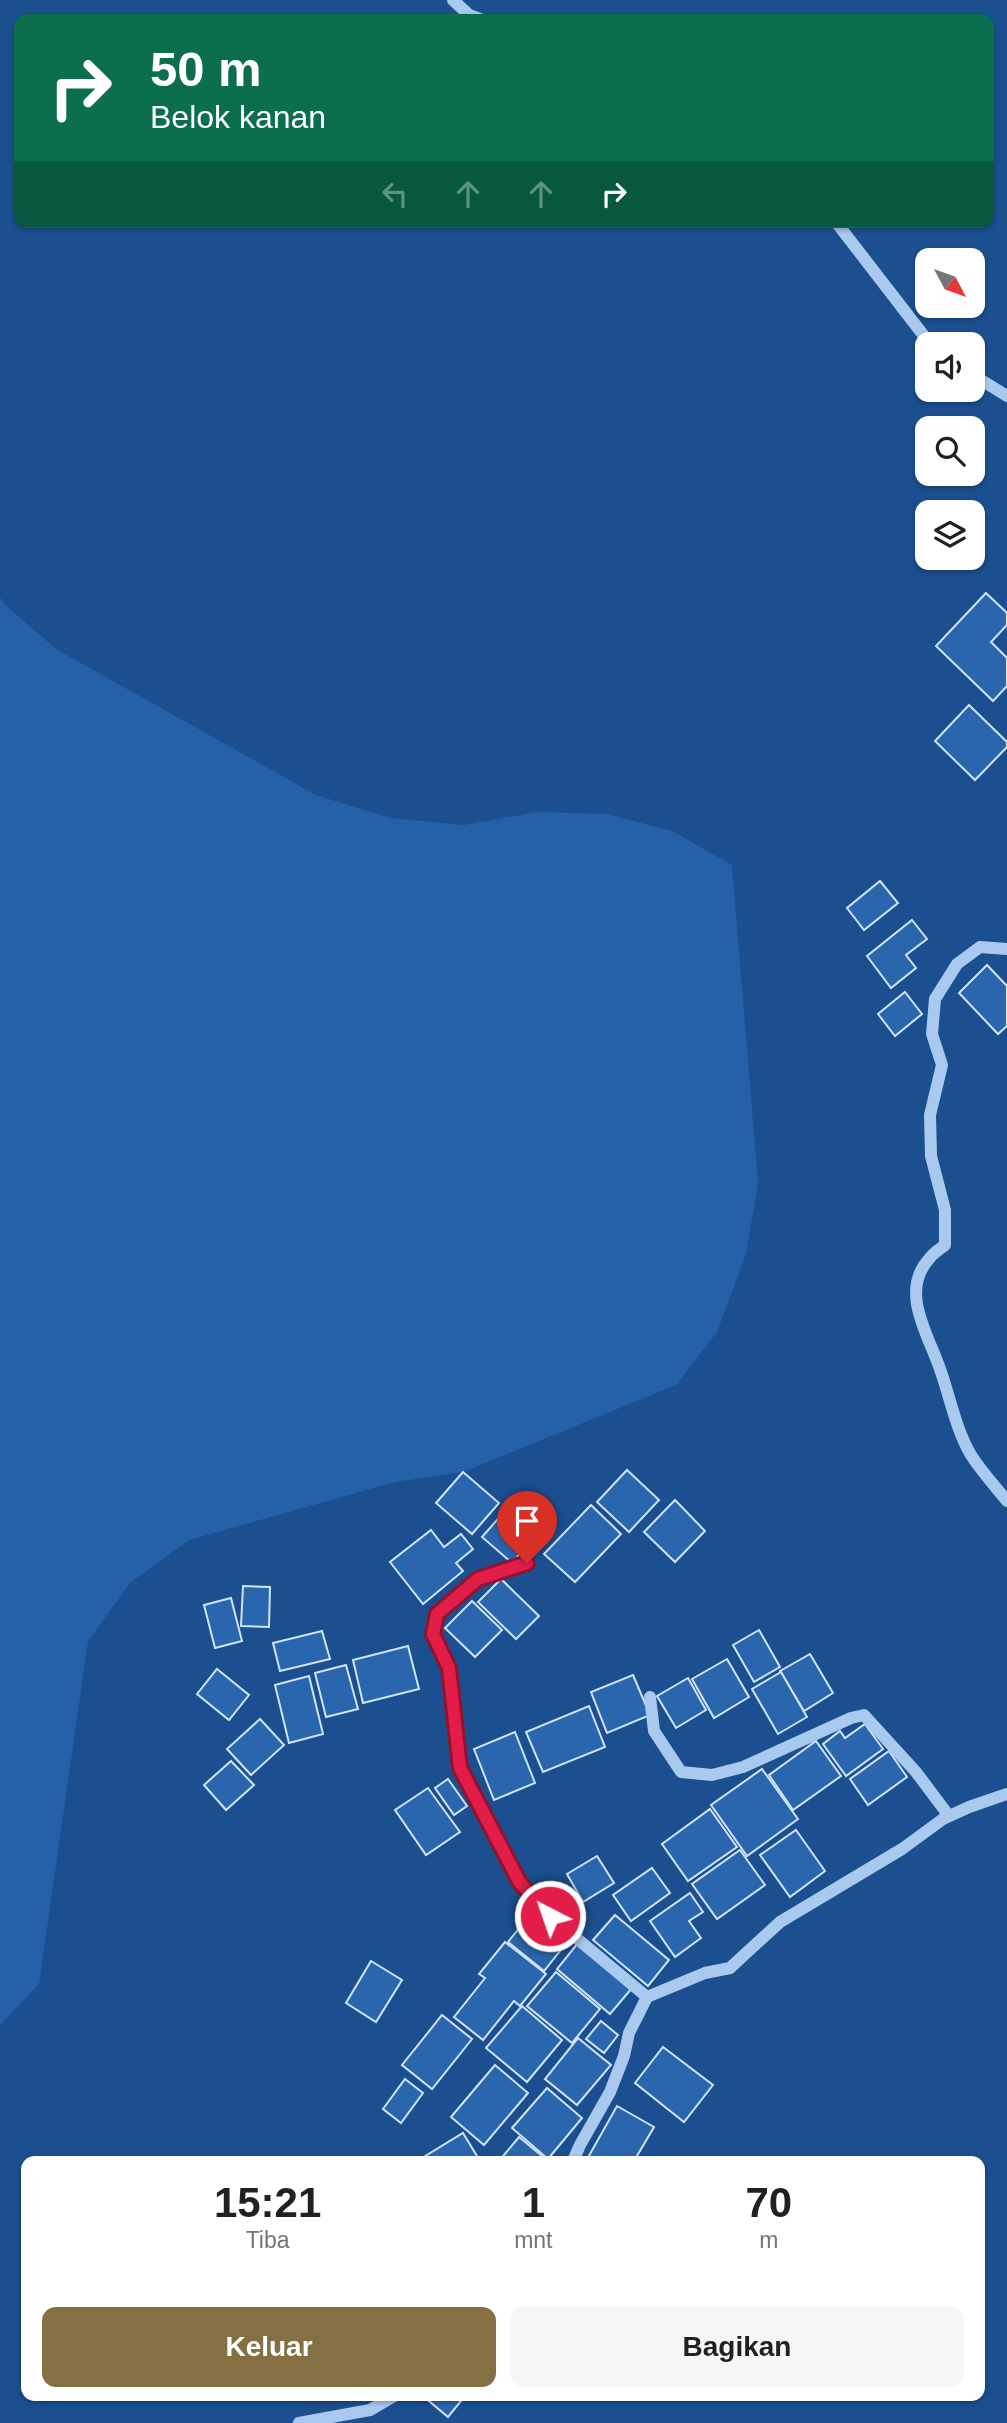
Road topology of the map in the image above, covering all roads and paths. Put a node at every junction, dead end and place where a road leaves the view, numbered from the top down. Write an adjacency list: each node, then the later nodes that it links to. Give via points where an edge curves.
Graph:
1 (453, 0): 2 (street)
2 (468, 14)
3 (841, 228): 4 (street)
4 (921, 332)
5 (985, 382): 6 (street)
6 (1007, 396)
7 (1007, 949): 8 (street, via 980,947 957,964 935,999 932,1034 942,1065 930,1115 930,1156 945,1210 945,1245 928,1259 919,1275 917,1295 918,1315 971,1454)
8 (1007, 1502)
9 (527, 1563): 13 (street, via 478,1579 437,1614 433,1634 449,1668 460,1768 520,1883 550,1916)
10 (650, 1698): 12 (street, via 654,1731 681,1772 712,1775 743,1767 864,1715)
11 (1007, 1794): 12 (street)
12 (949, 1816): 13 (street, via 780,1922 730,1968 705,1973)
13 (648, 1997): 14 (street, via 628,2033 610,2092)
14 (575, 2156)
15 (385, 2401): 16 (street, via 370,2410)
16 (299, 2423)

